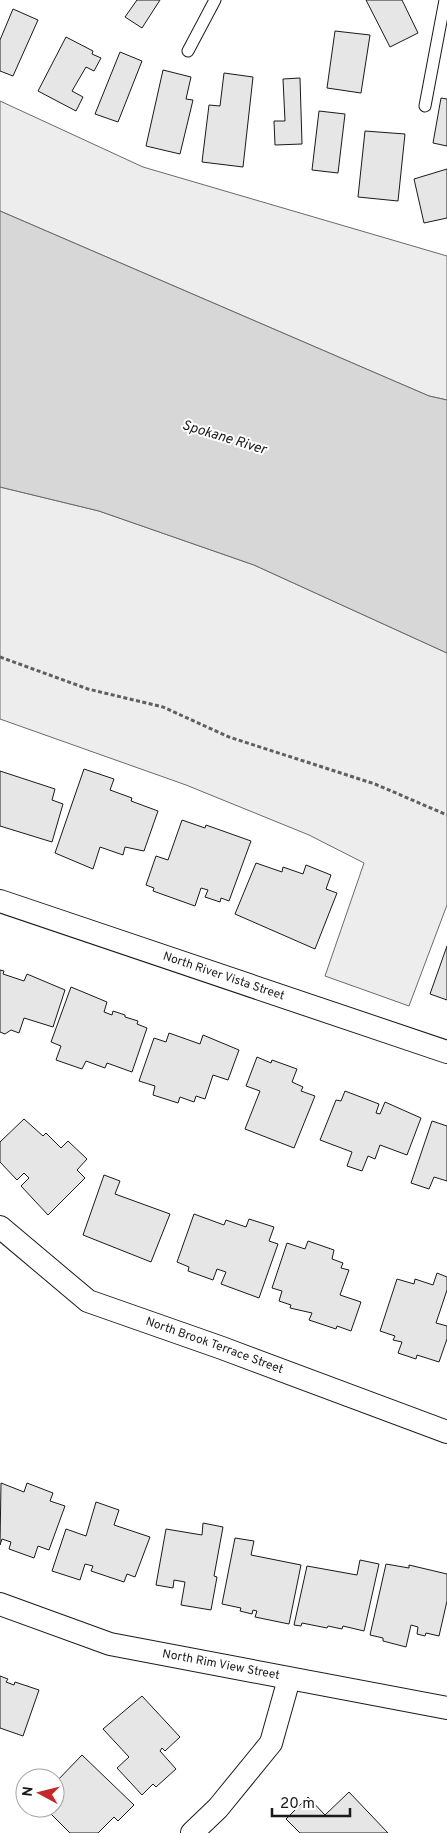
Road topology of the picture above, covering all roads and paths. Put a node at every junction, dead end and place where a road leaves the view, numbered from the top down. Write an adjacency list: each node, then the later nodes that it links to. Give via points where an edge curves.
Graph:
1 (215, 0): 3 (lane)
2 (445, 0): 4 (lane)
3 (188, 51)
4 (425, 106)
5 (0, 657): 6 (path, via 88,689 163,708 229,737 375,784)
6 (447, 815)
7 (0, 901): 8 (street, North River Vista Street)
8 (447, 1052)
9 (0, 1227): 10 (street, North Brook Terrace Street, via 88,1301)
10 (447, 1432)
11 (0, 1604): 12 (street, North Rim View Street, via 110,1644)
12 (289, 1679): 13 (street, North Rim View Street); 14 (street, via 271,1743 218,1808)
13 (447, 1708)
14 (192, 1833)

